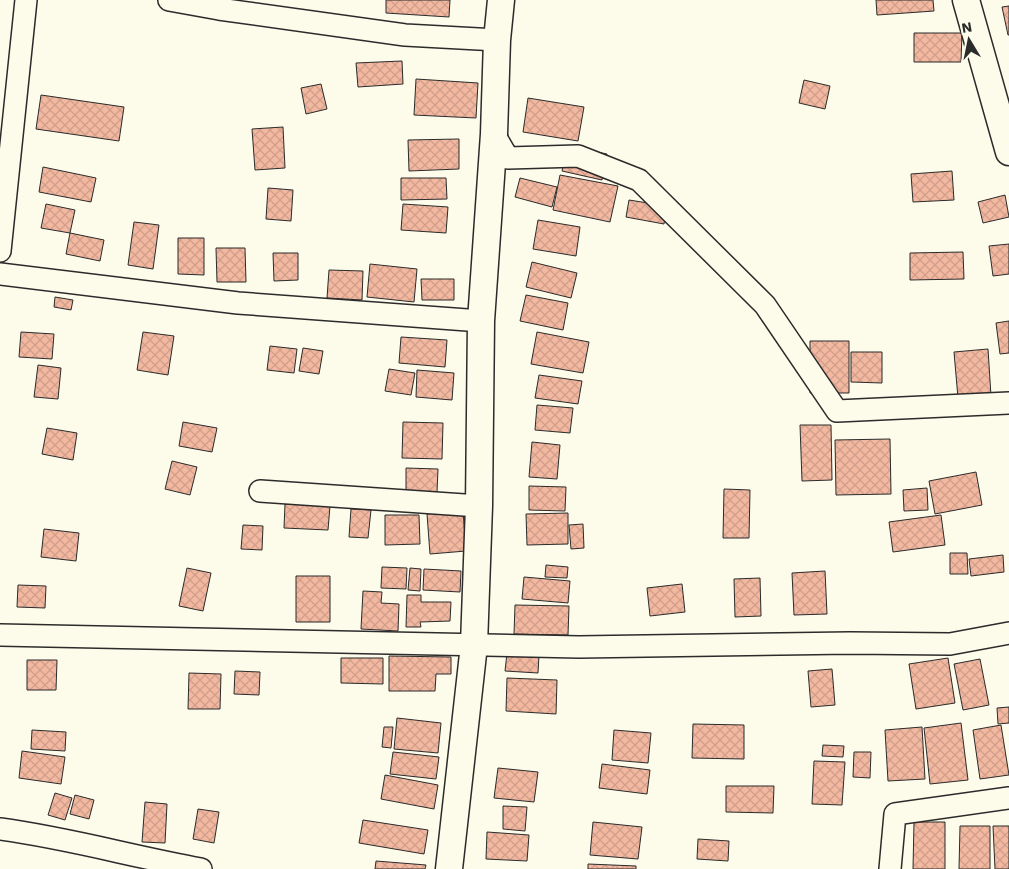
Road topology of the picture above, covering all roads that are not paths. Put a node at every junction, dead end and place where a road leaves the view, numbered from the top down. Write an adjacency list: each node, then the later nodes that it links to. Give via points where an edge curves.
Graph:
1 (26, 0): 8 (street)
2 (169, 0): 5 (street, via 405,35)
3 (501, 0): 5 (street)
4 (966, 0): 7 (street)
5 (497, 40): 6 (street)
6 (494, 134): 10 (street); 11 (street, via 508,158 578,156 639,180 765,304 837,411)
7 (1009, 152)
8 (0, 251)
9 (0, 274): 10 (street, via 238,303)
10 (481, 321): 13 (street)
11 (1009, 403)
12 (260, 491): 13 (street)
13 (479, 506): 16 (street)
14 (1009, 633): 16 (street, via 950,644)
15 (0, 635): 16 (street)
16 (474, 646): 20 (street)
17 (1009, 798): 21 (street, via 895,814)
18 (0, 829): 19 (street)
19 (201, 869)
20 (449, 869)
21 (890, 869)

